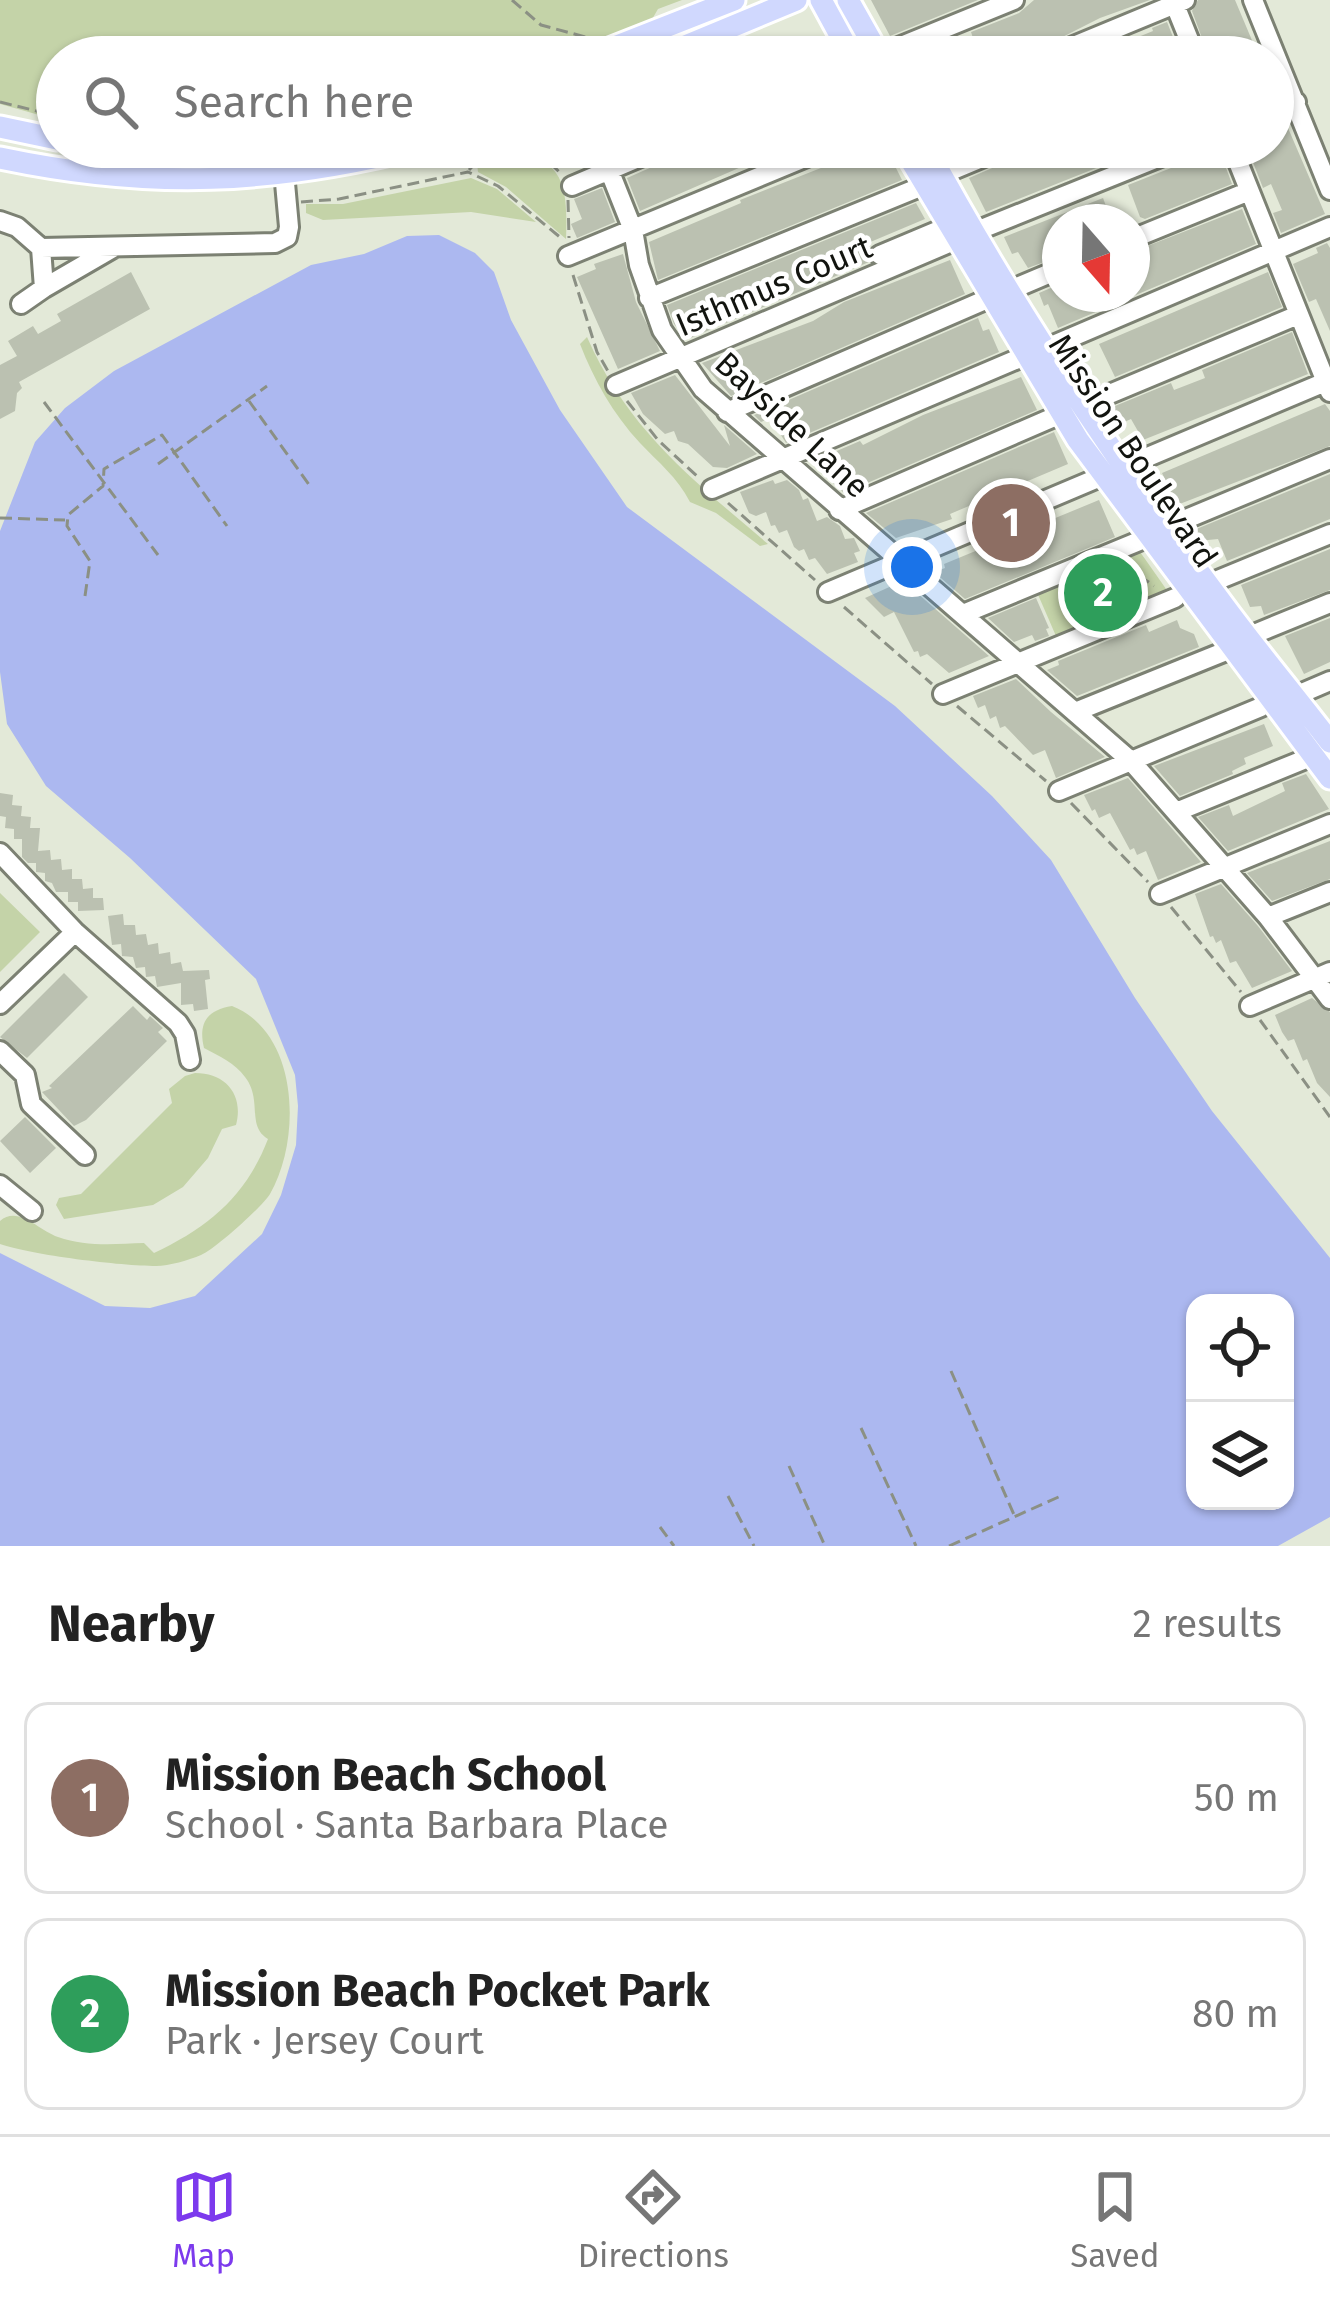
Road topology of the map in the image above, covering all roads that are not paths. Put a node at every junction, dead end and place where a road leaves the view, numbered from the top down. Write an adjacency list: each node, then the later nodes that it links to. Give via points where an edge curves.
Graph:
1 (734, 0): 8 (main road)
2 (796, 0): 9 (main road)
3 (821, 0): 10 (main road)
4 (848, 0): 11 (main road)
5 (1014, 0): 12 (street)
6 (1253, 0): 15 (street)
7 (1178, 2): 13 (street); 14 (street)
8 (630, 36)
9 (736, 36)
10 (836, 36)
11 (868, 36)
12 (927, 36)
13 (1097, 36)
14 (1189, 36)
15 (1268, 36)
16 (1295, 102): 35 (street)
17 (0, 127): 18 (main road)
18 (36, 135)
19 (0, 158): 20 (main road)
20 (36, 164)
21 (64, 168): 32 (main road, via 134,179)
22 (287, 168): 32 (street)
23 (334, 168): 32 (main road)
24 (615, 168): 31 (street)
25 (781, 168): 39 (street)
26 (922, 168): 33 (main road, Mission Boulevard)
27 (930, 168): 33 (main road, Mission Boulevard)
28 (960, 168): 33 (street)
29 (1130, 168): 41 (street, Isthmus Court)
30 (1239, 168): 36 (street)
31 (610, 170): 34 (street); 39 (street, Bayside Lane)
32 (284, 176): 42 (street, via 289,226 275,243)
33 (933, 180): 41 (main road, Mission Boulevard); 50 (street)
34 (569, 189)
35 (1330, 190)
36 (1247, 192): 40 (street); 44 (street)
37 (0, 221): 43 (street)
38 (1330, 227): 44 (street)
39 (633, 230): 46 (street); 50 (street, Bayside Lane)
40 (1150, 232)
41 (960, 233): 45 (street); 49 (main road, Mission Boulevard); 54 (street, Isthmus Court)
42 (115, 247): 43 (street); 48 (street)
43 (40, 248): 48 (street)
44 (1273, 253): 52 (street); 53 (street)
45 (880, 255)
46 (568, 256)
47 (1042, 276): 49 (street)
48 (44, 288): 51 (street)
49 (1000, 294): 53 (main road, Mission Boulevard); 58 (street)
50 (649, 298): 54 (street, Bayside Lane)
51 (21, 304)
52 (1298, 315): 55 (street); 57 (street)
53 (1036, 352): 57 (main road, Mission Boulevard); 60 (street)
54 (679, 359): 56 (street, Isthmus Court); 58 (street, Bayside Lane)
55 (1329, 385): 61 (street)
56 (616, 386)
57 (1071, 410): 61 (main road, Mission Boulevard); 63 (street)
58 (727, 412): 60 (street, Bayside Lane)
59 (1330, 458): 64 (street)
60 (782, 460): 62 (street); 63 (street, Bayside Lane)
61 (1115, 471): 64 (main road, Mission Boulevard); 66 (street)
62 (712, 489)
63 (839, 510): 66 (street, Bayside Lane)
64 (1158, 532): 67 (main road, Mission Boulevard); 71 (street); 72 (main road, Mission Boulevard)
65 (1330, 534): 67 (street)
66 (900, 562): 68 (street); 71 (street, Bayside Lane)
67 (1208, 584): 72 (main road, Mission Boulevard)
68 (828, 592)
69 (1171, 600): 73 (street)
70 (1330, 603): 72 (street)
71 (963, 614): 73 (street, Bayside Lane)
72 (1239, 643): 76 (main road, Mission Boulevard); 78 (street); 79 (main road, Mission Boulevard)
73 (1018, 663): 75 (street); 78 (street, Bayside Lane)
74 (1330, 681): 76 (street)
75 (944, 694)
76 (1295, 696): 79 (main road, Mission Boulevard)
77 (1261, 707): 80 (street)
78 (1075, 712): 80 (street, Bayside Lane)
79 (1322, 749): 81 (main road, Mission Boulevard); 83 (street)
80 (1131, 761): 82 (street); 83 (street, Bayside Lane)
81 (1330, 778)
82 (1059, 791)
83 (1176, 812): 86 (street, Bayside Lane)
84 (1330, 824): 86 (street)
85 (0, 853): 90 (street)
86 (1225, 867): 88 (street); 89 (street, Bayside Lane)
87 (1330, 892): 89 (street)
88 (1160, 894)
89 (1268, 917): 91 (street, Bayside Lane)
90 (75, 932): 93 (street); 96 (street, via 178,1023)
91 (1323, 975): 92 (street, Bayside Lane); 94 (street)
92 (1330, 999)
93 (0, 1004)
94 (1250, 1006)
95 (0, 1051): 97 (street, via 25,1075 31,1103)
96 (190, 1060)
97 (85, 1155)
98 (0, 1185): 99 (street)
99 (32, 1211)

